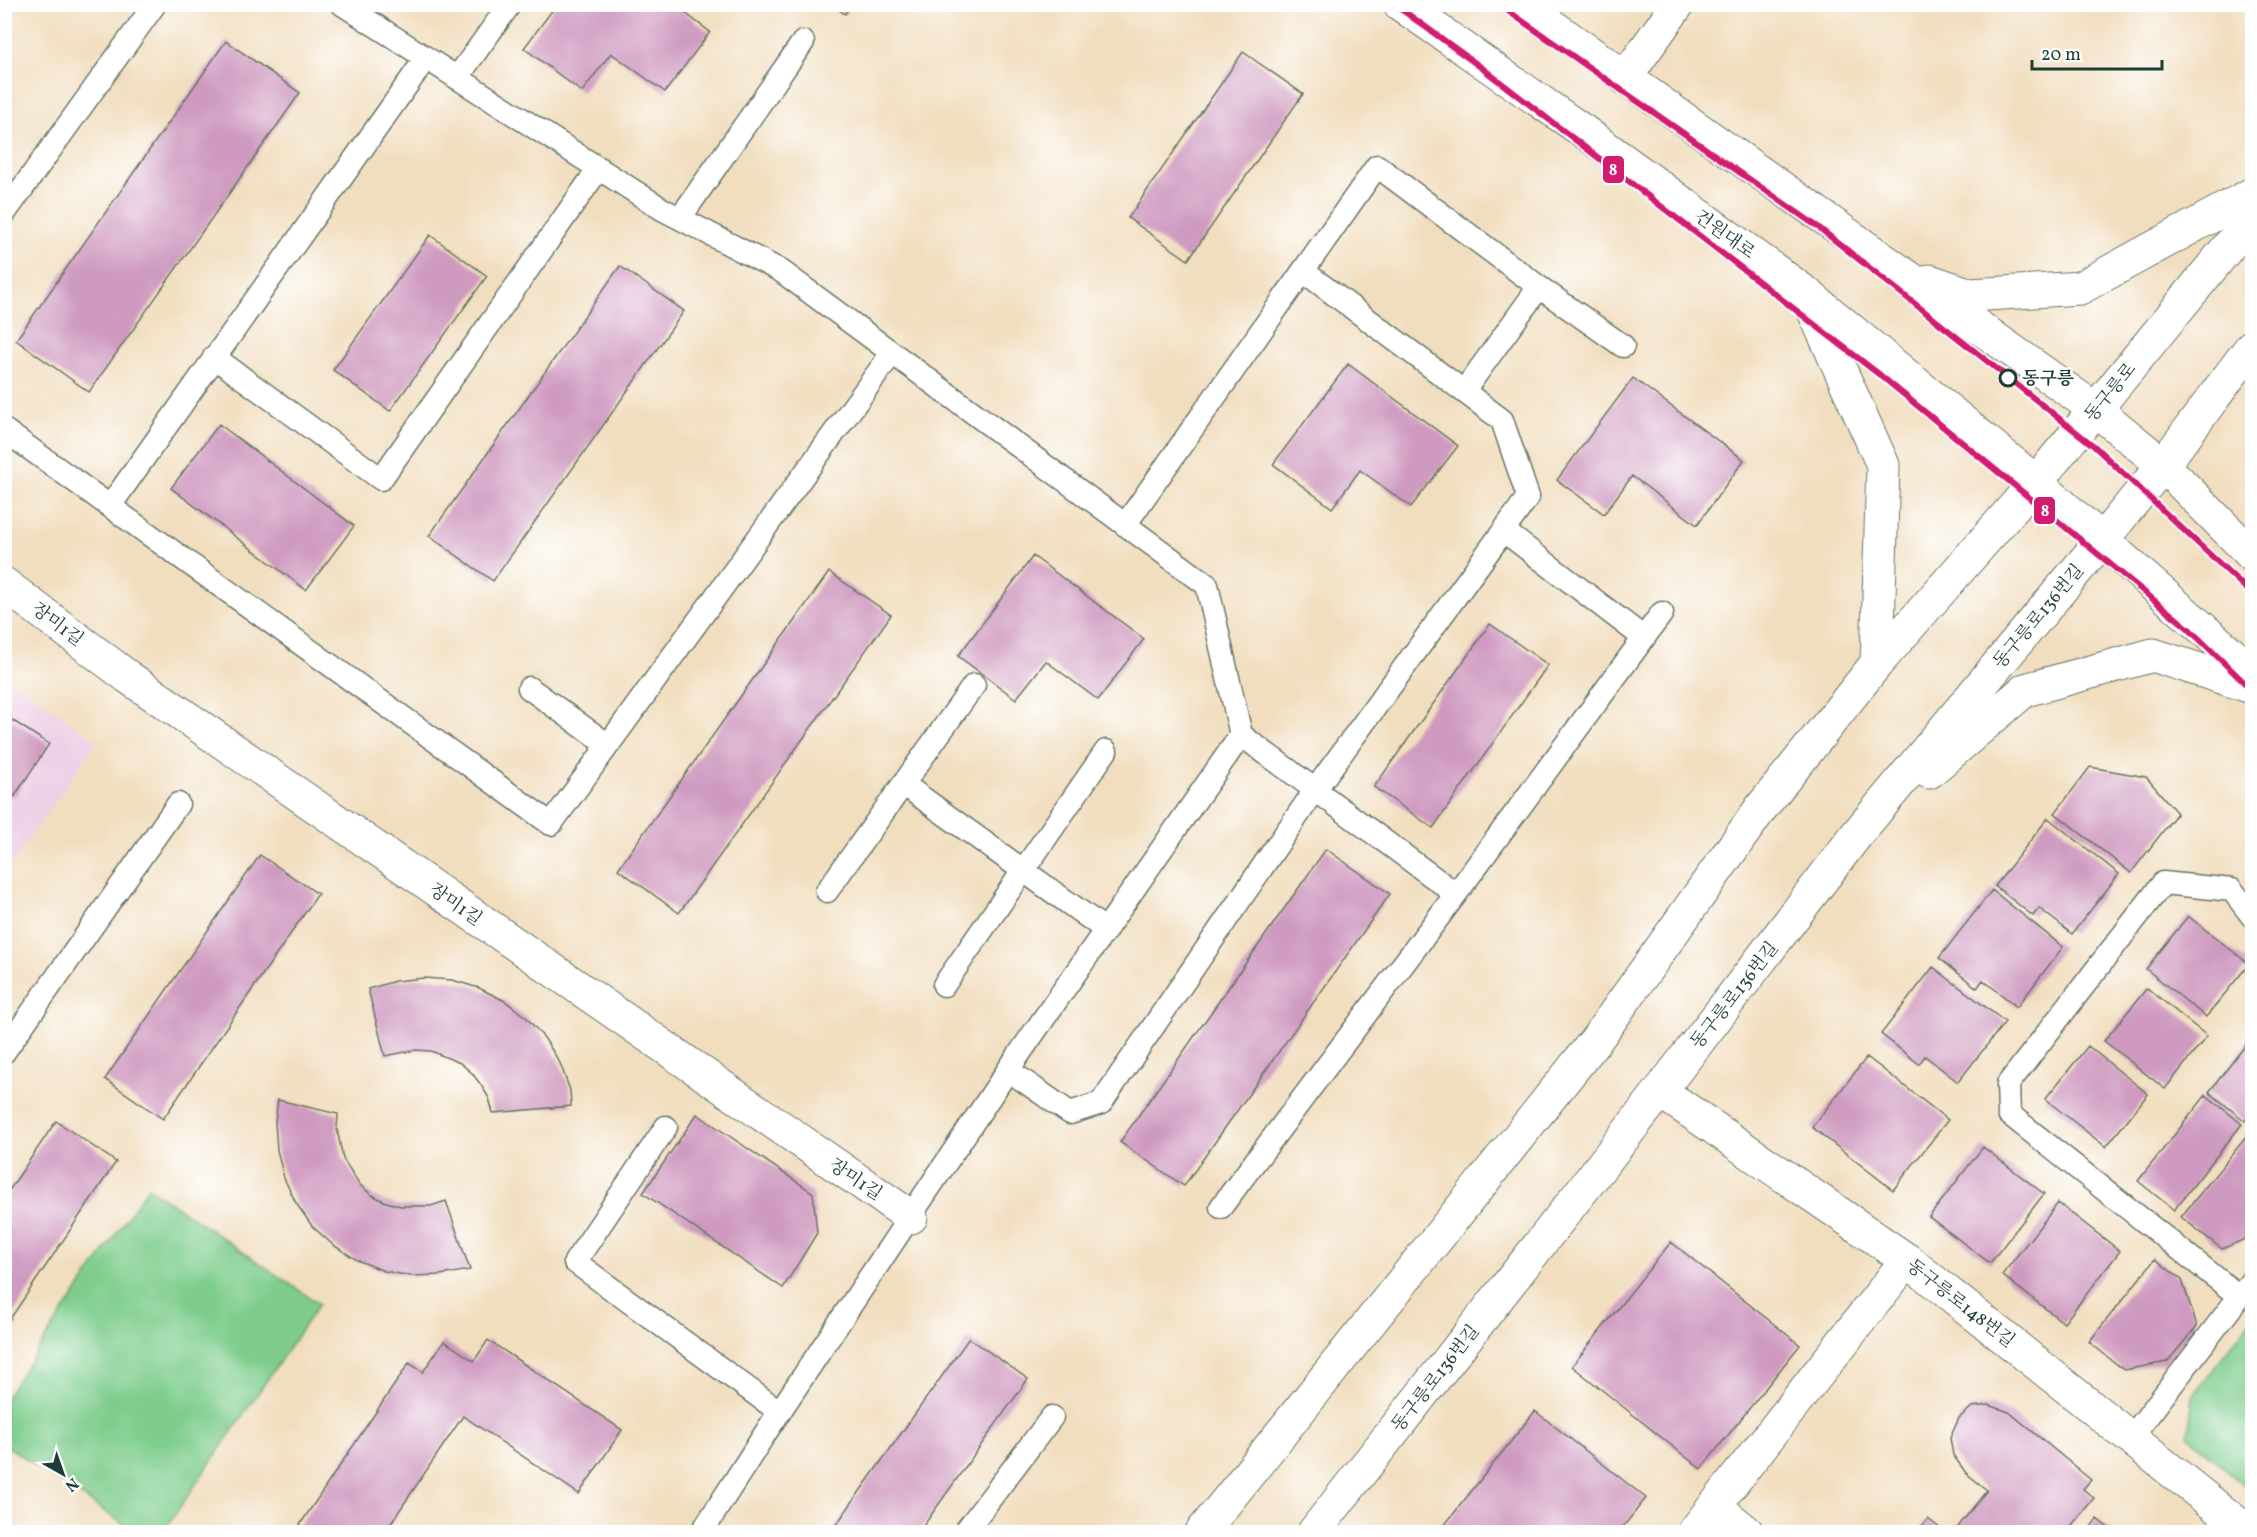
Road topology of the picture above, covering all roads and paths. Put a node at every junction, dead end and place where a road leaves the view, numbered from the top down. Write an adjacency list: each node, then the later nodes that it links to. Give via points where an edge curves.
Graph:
1 (154, 4): 13 (lane)
2 (342, 4): 8 (lane)
3 (510, 4): 9 (lane)
4 (1400, 4): 19 (street, 건원대로, via 1584,131)
5 (1521, 4): 10 (street)
6 (1677, 4): 10 (street)
7 (803, 42): 14 (lane)
8 (426, 58): 9 (lane); 23 (lane)
9 (457, 78): 11 (lane)
10 (1625, 78): 16 (street)
11 (599, 168): 14 (lane); 23 (lane, via 381,479)
12 (2253, 194): 16 (street, via 2080,288 1971,295)
13 (4, 214)
14 (680, 218): 22 (lane, via 781,271)
15 (2253, 218): 25 (street, 동구릉로)
16 (1897, 270): 25 (street)
17 (1303, 271): 18 (lane, via 1377,166); 24 (lane); 30 (lane)
18 (1539, 286): 20 (lane); 24 (lane)
19 (1806, 293): 28 (street, 건원대로); 37 (street, via 1882,465)
20 (1623, 346)
21 (2253, 346): 27 (street)
22 (892, 353): 30 (lane); 43 (lane)
23 (214, 357): 29 (lane)
24 (1464, 391): 31 (lane, via 1502,420 1528,497)
25 (2095, 409): 27 (street); 28 (street, 동구릉로)
26 (4, 430): 29 (lane)
27 (2163, 465): 32 (street, 동구릉로136번길); 33 (street)
28 (2036, 482): 32 (street); 37 (street)
29 (110, 506): 43 (lane, via 550,824)
30 (1125, 525): 42 (lane, via 1207,585)
31 (1504, 531): 36 (lane); 46 (lane)
32 (2102, 540): 38 (street); 48 (street, 동구릉로136번길)
33 (2253, 555)
34 (4, 584): 60 (street, 장미1길, via 128,677)
35 (1662, 613): 36 (lane)
36 (1644, 638): 51 (lane)
37 (1876, 663): 70 (street, via 1761,808 1596,1040)
38 (2253, 672)
39 (974, 685): 45 (lane)
40 (2253, 687): 48 (street, via 2153,655 2025,690)
41 (529, 688): 43 (lane)
42 (1241, 735): 46 (lane); 53 (lane)
43 (608, 745)
44 (1106, 752): 49 (lane)
45 (903, 784): 49 (lane); 50 (lane)
46 (1315, 790): 51 (lane); 56 (lane, via 1101,1103 1070,1113)
47 (178, 804): 55 (lane)
48 (1857, 834): 57 (street, 동구릉로136번길)
49 (1023, 870): 53 (lane); 54 (lane)
50 (827, 891)
51 (1456, 894): 59 (lane)
52 (2253, 916): 62 (lane, via 2232,890 2163,883 2008,1084 2009,1114)
53 (1106, 930): 56 (lane)
54 (944, 985)
55 (4, 1052)
56 (1008, 1070): 60 (lane)
57 (1660, 1091): 61 (street, 동구릉로148번길); 67 (street, 동구릉로136번길)
58 (666, 1127): 63 (lane, via 574,1262)
59 (1221, 1207)
60 (911, 1217): 63 (lane)
61 (1907, 1260): 65 (street, 동구릉로148번길); 66 (street)
62 (2246, 1288): 65 (lane)
63 (780, 1412): 68 (lane)
64 (1052, 1417): 69 (lane)
65 (2131, 1438): 73 (street, 동구릉로148번길)
66 (1715, 1506): 71 (street); 72 (street)
67 (1320, 1530)
68 (702, 1533)
69 (965, 1533)
70 (1202, 1533)
71 (1694, 1533)
72 (1748, 1533)
73 (2248, 1533)

